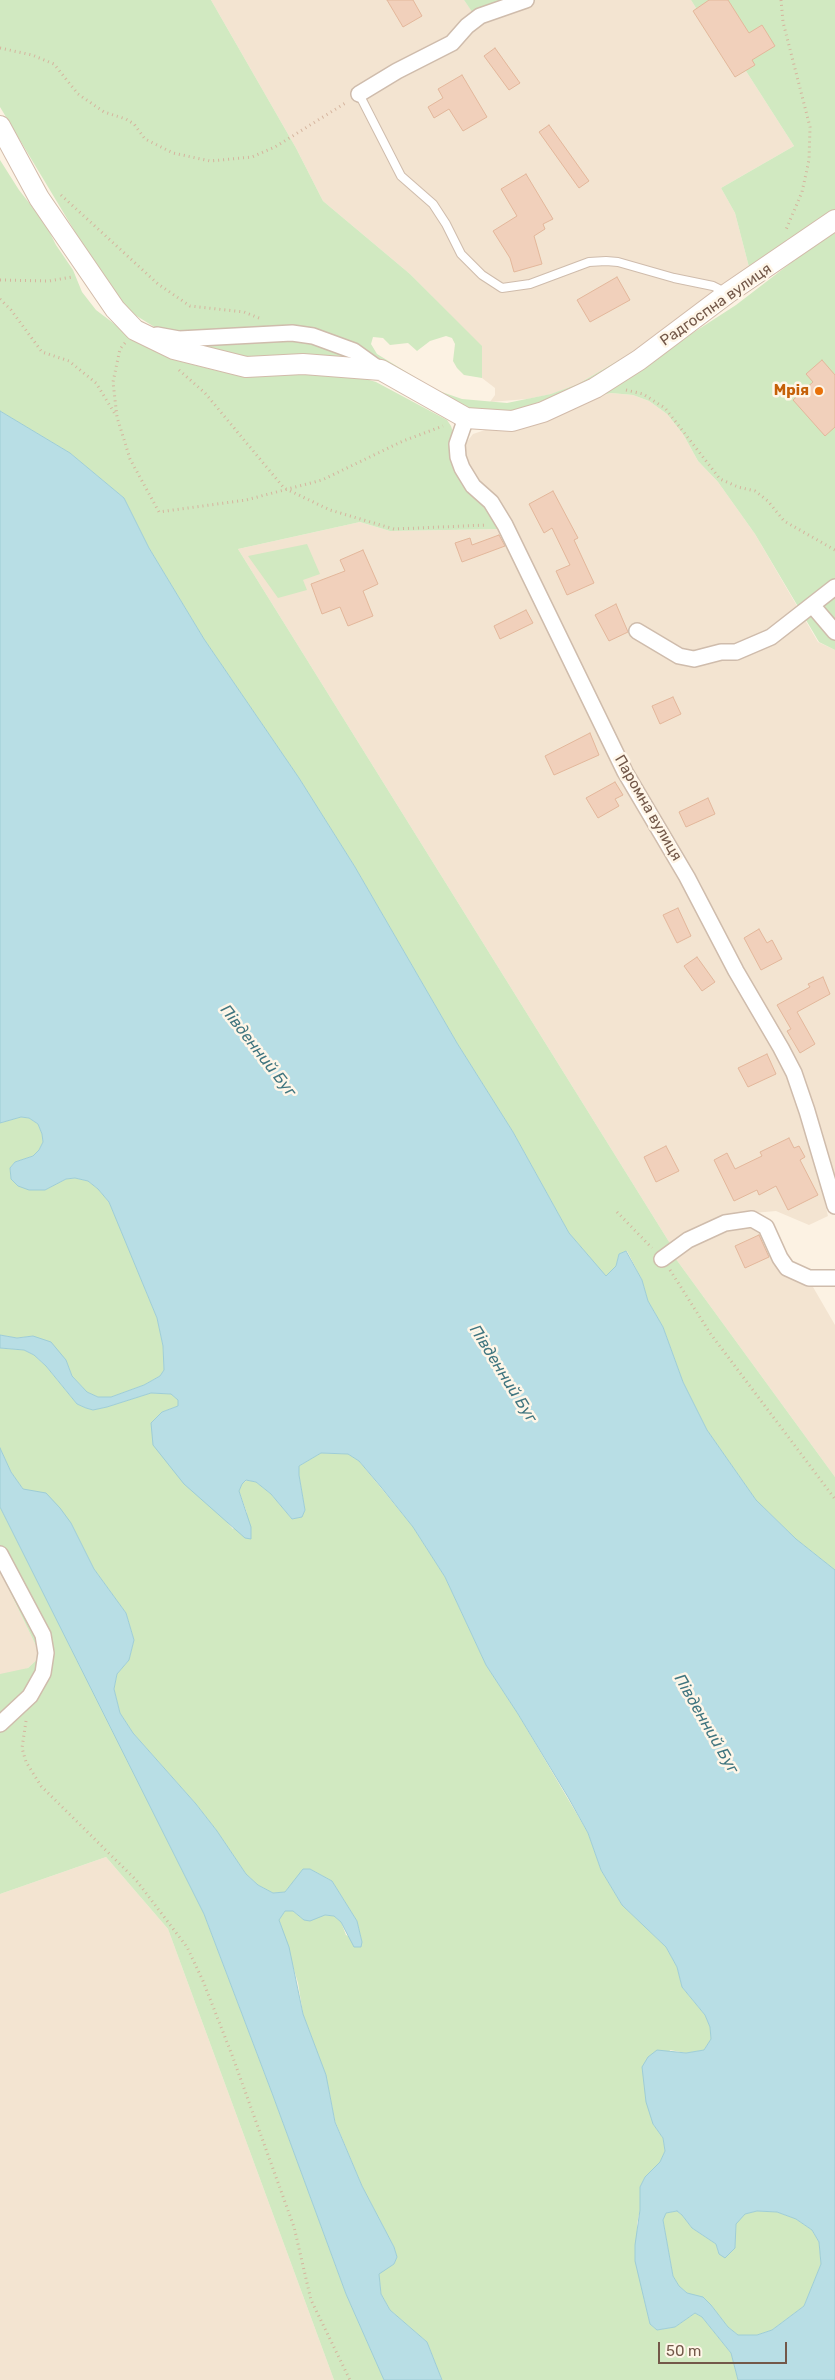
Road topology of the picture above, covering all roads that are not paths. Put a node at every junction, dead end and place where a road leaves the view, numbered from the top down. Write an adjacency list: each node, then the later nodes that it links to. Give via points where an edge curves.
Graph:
1 (526, 0): 2 (street, via 480,16 452,43)
2 (359, 94): 5 (lane, via 402,176 433,204 461,254 482,275 502,288 530,284 588,262 606,261 713,286)
3 (0, 126): 6 (street, via 39,198 115,309)
4 (835, 220): 5 (street, Радгоспна вулиця)
5 (728, 293): 8 (street, Радгоспна вулиця, via 639,360 595,388 543,412 512,421)
6 (135, 330): 7 (street, via 174,349 246,367 303,364); 7 (street, via 179,339 292,333 313,336 354,352)
7 (381, 370): 8 (street)
8 (466, 418): 13 (street, Паромна вулиця, via 460,434 458,457 466,476 491,502 505,525 625,772 688,877 794,1073)
9 (835, 587): 10 (street)
10 (812, 605): 11 (street, via 771,638 736,652 721,652 701,658 679,656); 12 (street)
11 (637, 631)
12 (835, 632)
13 (835, 1206)
14 (662, 1259): 15 (street, via 688,1240 725,1223 752,1220 766,1227 788,1268 809,1278)
15 (835, 1278)
16 (0, 1554): 17 (street, via 45,1643 46,1653 43,1673 30,1696)
17 (0, 1724)

